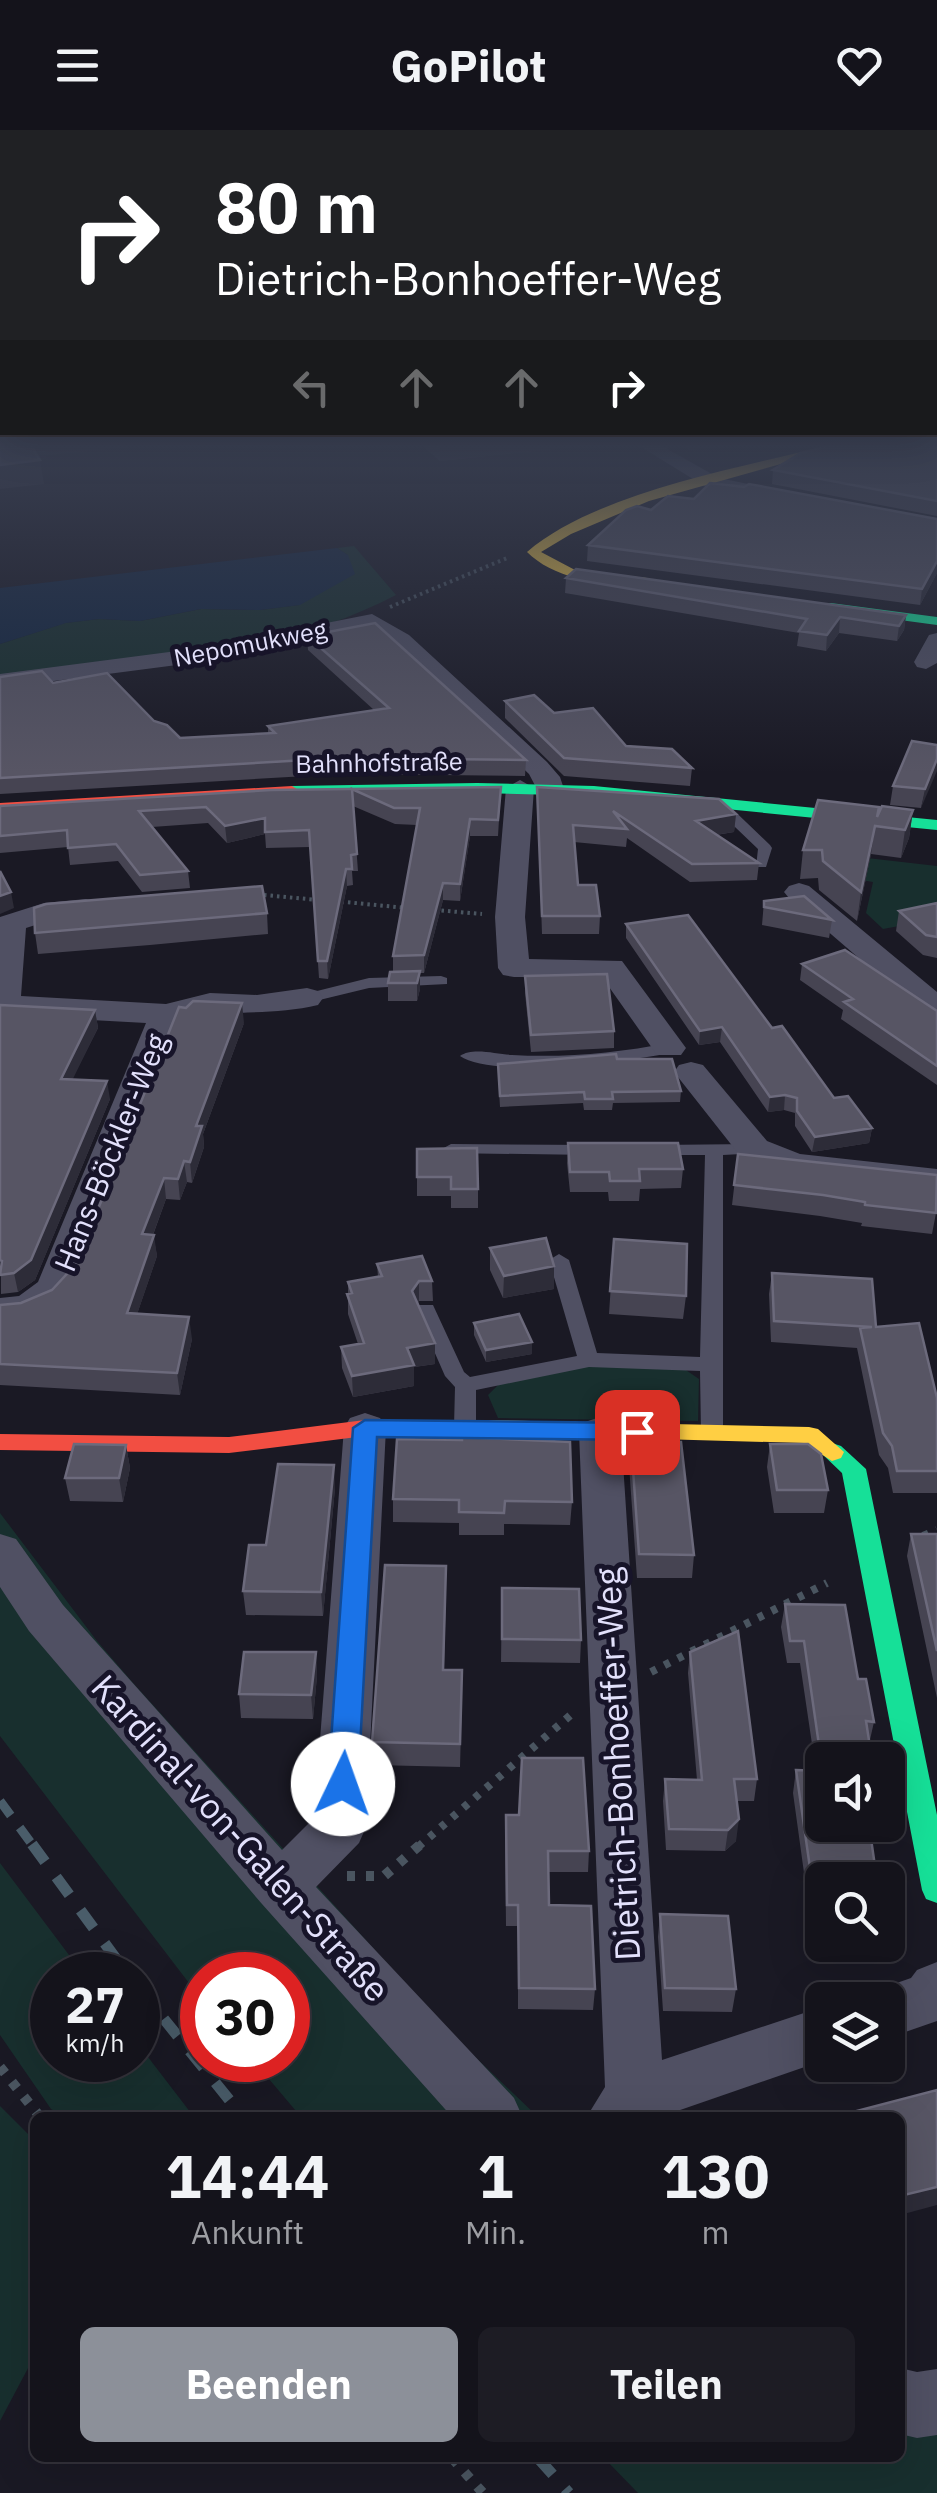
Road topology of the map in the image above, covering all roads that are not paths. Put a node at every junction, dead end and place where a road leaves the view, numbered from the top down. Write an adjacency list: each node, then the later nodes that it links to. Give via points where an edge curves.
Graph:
1 (533, 552): 2 (street, via 558,568)
2 (668, 585)
3 (802, 603): 4 (street)
4 (937, 622)
5 (0, 680): 6 (street, Nepomukweg, via 200,655 372,621 401,640 548,777)
6 (535, 789): 7 (street, Bahnhofstraße); 8 (street, Bahnhofstraße, via 368,787); 19 (street, via 510,916 514,968 611,968)
7 (718, 802): 9 (street, Bahnhofstraße); 10 (lane, via 765,848)
8 (0, 808)
9 (937, 826)
10 (761, 864)
11 (799, 892): 16 (street)
12 (112, 906): 15 (street, Hans-Böckler-Weg, via 44,912 11,923)
13 (441, 982): 14 (lane, via 369,983)
14 (307, 998): 17 (street, Hans-Böckler-Weg, via 210,1002)
15 (2, 1005): 17 (street, Hans-Böckler-Weg)
16 (937, 1008)
17 (166, 1014): 28 (street, Hans-Böckler-Weg, via 50,1296)
18 (468, 1056): 19 (lane)
19 (680, 1060): 24 (street)
20 (430, 1149): 21 (lane)
21 (604, 1150)
22 (643, 1150): 23 (lane)
23 (714, 1150): 24 (lane); 30 (lane)
24 (754, 1150): 25 (street, via 794,1164)
25 (937, 1180)
26 (559, 1260): 29 (lane)
27 (426, 1310): 31 (lane, via 455,1376)
28 (0, 1312)
29 (589, 1360): 30 (lane); 31 (lane)
30 (710, 1364): 35 (lane)
31 (466, 1385): 33 (lane)
32 (365, 1428): 33 (street); 36 (street, via 229,1446); 38 (street, via 340,1827)
33 (465, 1428): 34 (street)
34 (600, 1432): 35 (street); 43 (street, Dietrich-Bonhoeffer-Weg)
35 (712, 1433): 39 (street, via 809,1435 854,1469)
36 (0, 1442)
37 (0, 1550): 38 (street, Kardinal-von-Galen-Straße, via 46,1618)
38 (281, 1887): 44 (street, Kardinal-von-Galen-Straße)
39 (937, 1890)
40 (937, 1988): 41 (street, via 930,1998)
41 (905, 2006)
42 (805, 2040): 43 (street, Dietrich-Bonhoeffer-Weg)
43 (626, 2107)
44 (487, 2112)
45 (937, 2402): 46 (street)
46 (905, 2403)

